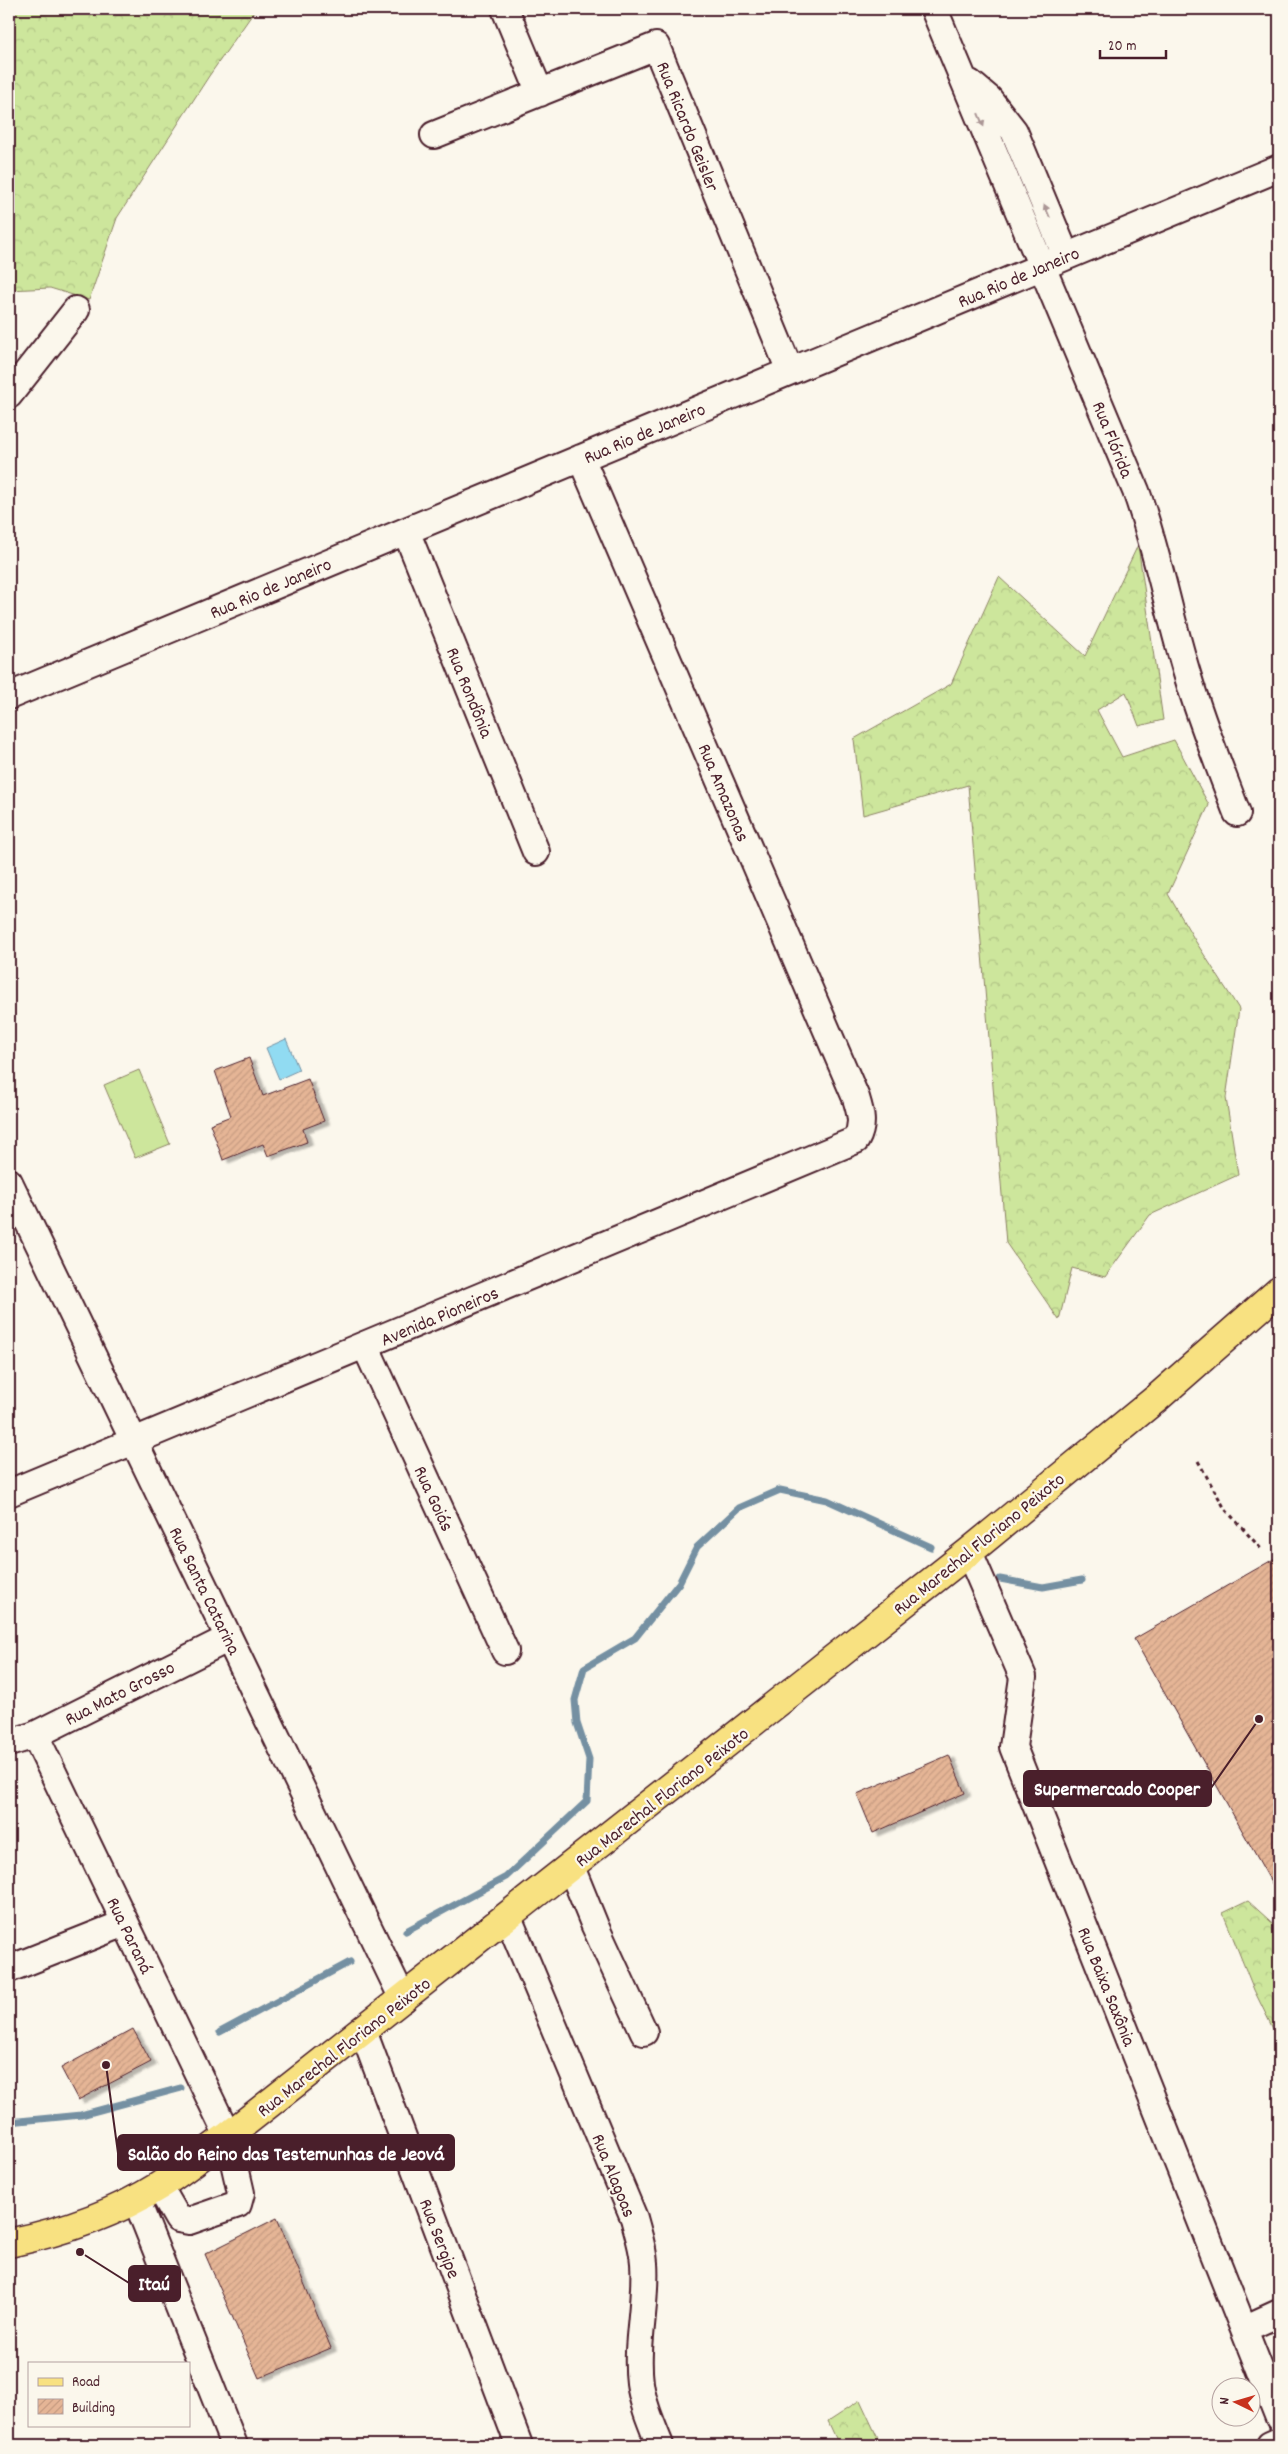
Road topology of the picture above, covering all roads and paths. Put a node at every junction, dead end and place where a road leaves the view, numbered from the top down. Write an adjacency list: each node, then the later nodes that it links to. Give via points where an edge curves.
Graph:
1 (505, 9): 4 (street)
2 (934, 9): 3 (street, Rua Flórida)
3 (962, 75): 7 (street, Rua Flórida, one-way to 3, via 1014,131 989,100); 8 (street, Rua Flórida, one-way to 8)
4 (540, 93): 5 (street, Rua Ricardo Geisler); 10 (street, Rua Ricardo Geisler, via 656,46)
5 (434, 135)
6 (1279, 168): 7 (street, Rua Rio de Janeiro)
7 (1066, 256): 8 (street, Rua Rio de Janeiro)
8 (1042, 266): 10 (street, Rua Rio de Janeiro); 15 (street, Rua Flórida, via 1146,518 1187,676)
9 (76, 310): 11 (street)
10 (790, 371): 12 (street, Rua Rio de Janeiro)
11 (9, 395)
12 (581, 458): 13 (street, Rua Rio de Janeiro); 17 (street, Rua Amazonas, via 856,1098)
13 (406, 531): 14 (street, Rua Rio de Janeiro); 16 (street, Rua Rondônia)
14 (9, 696)
15 (1237, 813)
16 (536, 852)
17 (862, 1128): 20 (street, Avenida Pioneiros, via 856,1140 843,1147)
18 (9, 1182): 21 (street, Rua Santa Catarina)
19 (1279, 1291): 25 (main road, Rua Marechal Floriano Peixoto, via 1157,1398)
20 (365, 1345): 21 (street, Avenida Pioneiros); 27 (street, Rua Goiás)
21 (134, 1441): 23 (street, Avenida Pioneiros); 26 (street, Rua Santa Catarina)
22 (1198, 1461): 24 (path, via 1225,1509)
23 (9, 1493)
24 (1264, 1551)
25 (969, 1552): 30 (main road, Rua Marechal Floriano Peixoto); 42 (street, Rua Baixa Saxônia, via 1023,1677 1013,1747)
26 (229, 1638): 28 (street, Rua Mato Grosso); 34 (street, Rua Santa Catarina)
27 (504, 1651)
28 (35, 1735): 29 (street, Rua Mato Grosso); 32 (street, Rua Paraná)
29 (9, 1743)
30 (571, 1867): 31 (main road, Rua Marechal Floriano Peixoto); 36 (street)
31 (508, 1917): 34 (main road, Rua Marechal Floriano Peixoto); 47 (street, Rua Alagoas, via 641,2242 644,2265 638,2360 640,2384 647,2414)
32 (125, 1923): 33 (street); 37 (street, Rua Paraná)
33 (9, 1969)
34 (403, 1999): 35 (main road, Rua Marechal Floriano Peixoto)
35 (363, 2031): 37 (main road, Rua Marechal Floriano Peixoto); 46 (street, Rua Sergipe)
36 (644, 2032)
37 (228, 2136): 38 (main road, Rua Marechal Floriano Peixoto); 38 (street, Rua Paraná, via 241,2193 238,2204 183,2221 178,2219)
38 (160, 2186): 39 (main road, Rua Marechal Floriano Peixoto)
39 (136, 2199): 40 (main road, Rua Marechal Floriano Peixoto, via 92,2220); 45 (street)
40 (9, 2243)
41 (1279, 2313): 42 (street)
42 (1244, 2329): 43 (street, Rua Baixa Saxônia)
43 (1279, 2418)
44 (1279, 2441): 48 (street)
45 (234, 2445)
46 (520, 2445)
47 (660, 2445)
48 (1270, 2445)

